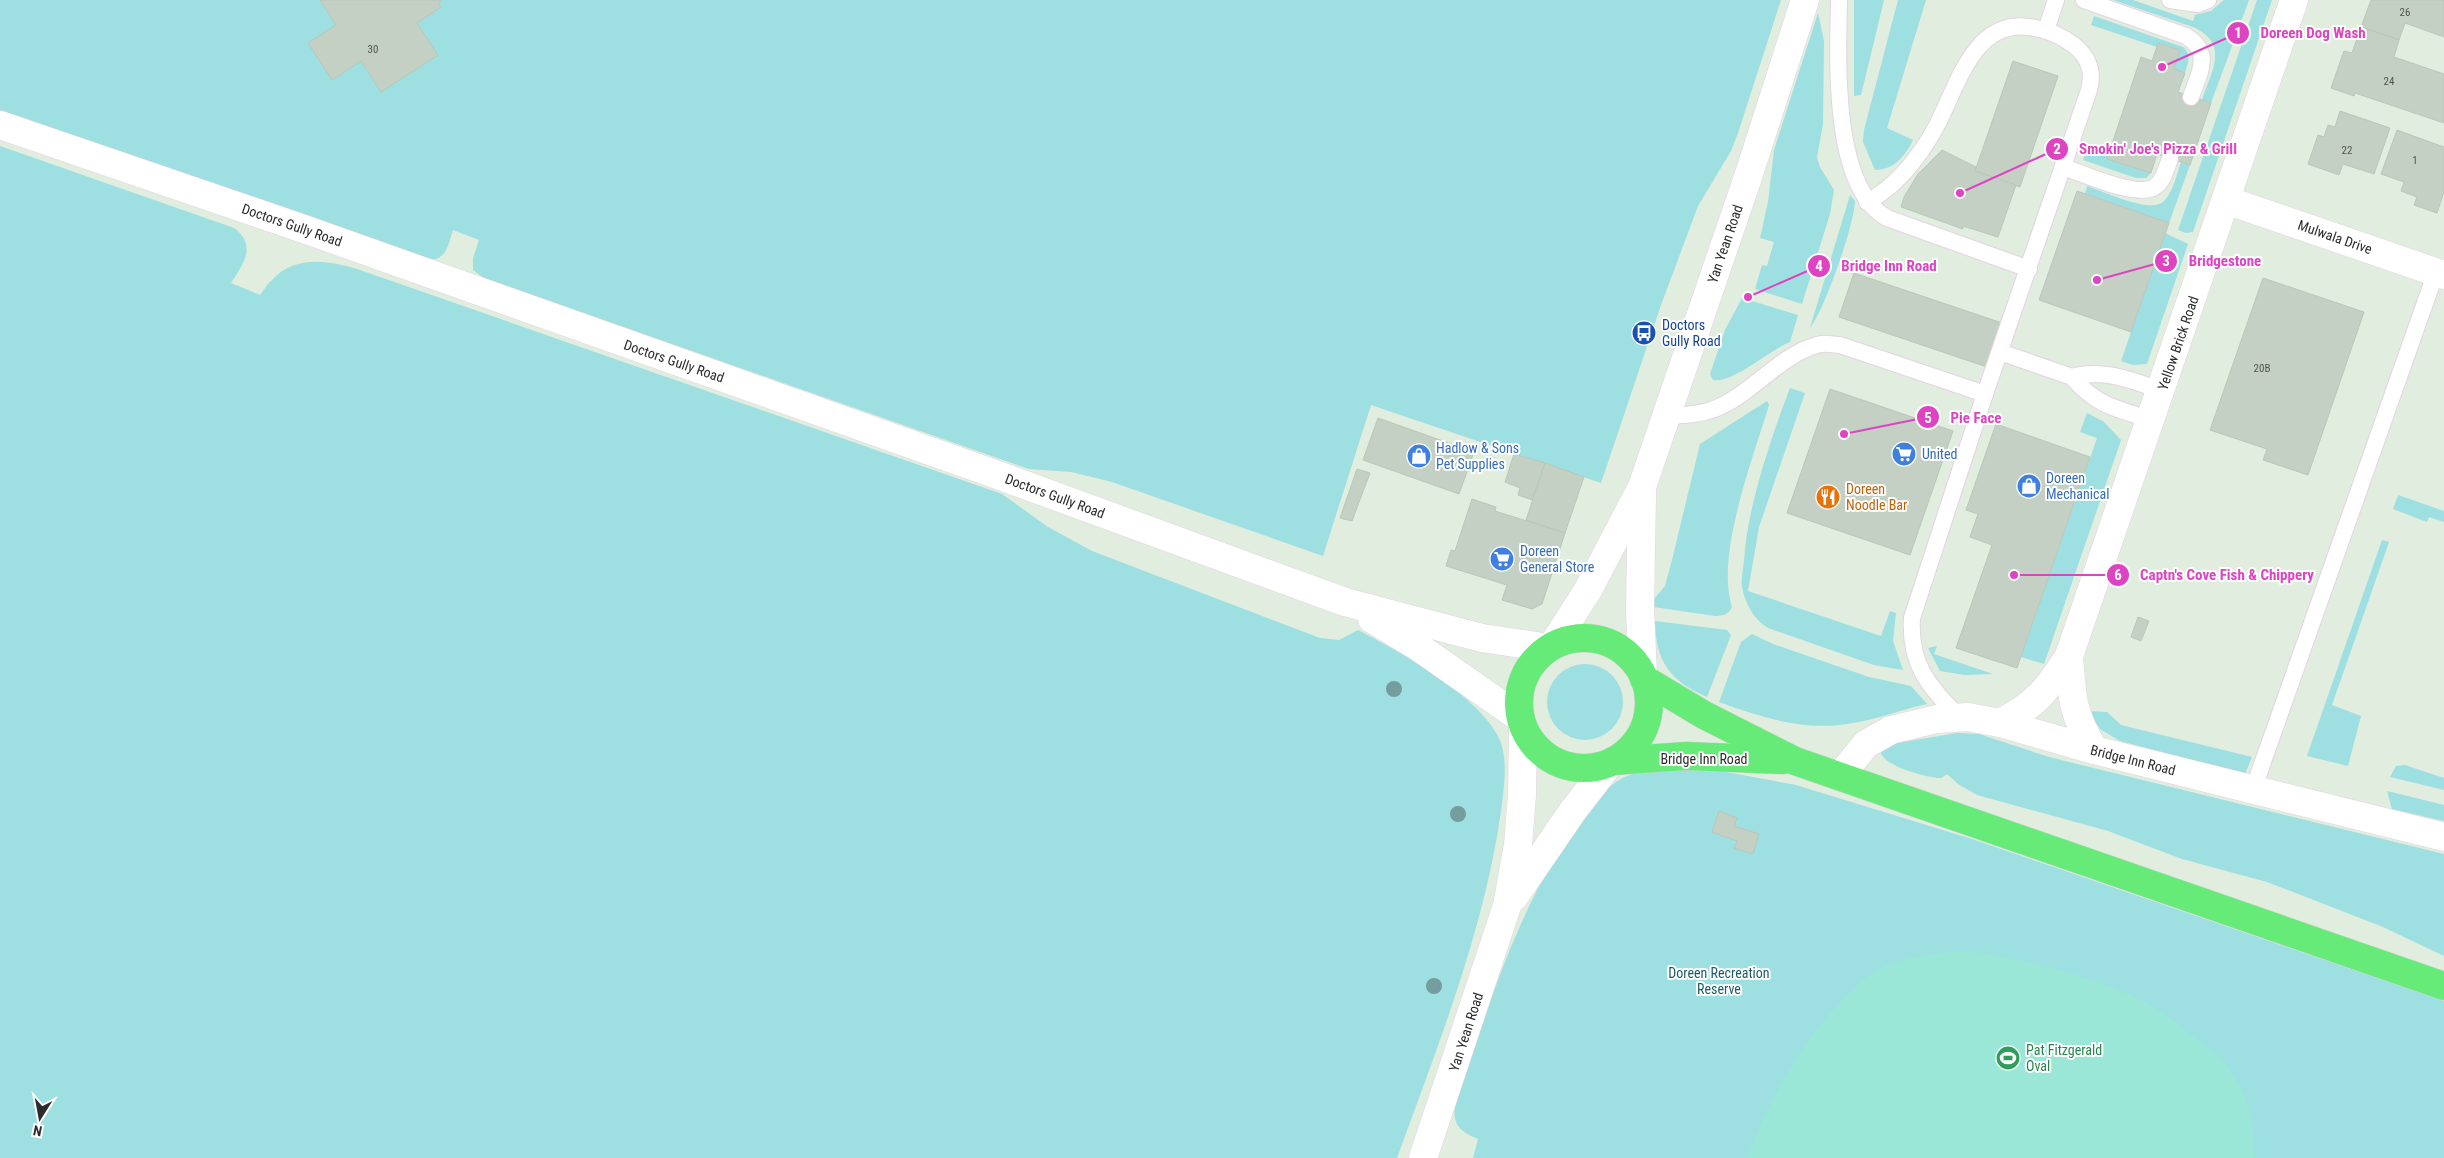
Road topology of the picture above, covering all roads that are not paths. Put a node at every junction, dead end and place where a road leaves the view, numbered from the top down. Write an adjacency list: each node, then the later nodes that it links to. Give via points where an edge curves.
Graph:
1 (1805, 0): 21 (street, Yan Yean Road)
2 (1839, 0): 14 (lane, via 1841,124 1850,160)
3 (2056, 0): 8 (lane)
4 (2084, 0): 9 (lane, via 2195,42 2202,51 2202,62)
5 (2170, 0): 6 (lane, via 2198,4)
6 (2208, 0)
7 (2294, 0): 13 (street, Yellow Brick Road)
8 (2046, 30): 12 (lane, via 2077,48 2092,72 2090,90); 14 (lane, via 2011,27 1989,35 1973,53 1918,154 1893,184)
9 (2191, 97)
10 (0, 125): 24 (street, Doctors Gully Road, via 293,225)
11 (2170, 159): 12 (lane, via 2156,187 2144,191)
12 (2064, 167): 15 (lane)
13 (2226, 200): 16 (street, Mulwala Drive); 19 (street, Yellow Brick Road)
14 (1868, 202): 15 (lane, via 1887,218)
15 (2028, 269): 17 (lane)
16 (2440, 273): 35 (lane)
17 (2000, 352): 18 (lane); 20 (lane)
18 (2072, 377): 19 (lane, via 2101,373); 22 (lane, via 2092,398)
19 (2161, 390): 22 (street, Yellow Brick Road)
20 (1985, 394): 21 (lane, via 1840,344 1823,344 1792,357 1722,406 1696,414); 28 (lane, via 1916,602 1910,639 1915,659 1930,686)
21 (1665, 416): 23 (street, Yan Yean Road)
22 (2152, 420): 26 (street, Yellow Brick Road)
23 (1642, 487): 25 (street, Yan Yean Road, via 1588,590); 27 (street, Yan Yean Road)
24 (1345, 602): 25 (street, Doctors Gully Road, via 1482,638); 29 (street, Doctors Gully Road, via 1417,646)
25 (1550, 647): 27 (main road, via 1568,640 1586,638 1603,641 1619,649); 29 (main road, via 1532,663 1522,683 1518,704)
26 (2069, 656): 30 (street, Yellow Brick Road, via 2037,701); 31 (street, Yellow Brick Road, via 2075,712)
27 (1643, 677): 32 (main road, Bridge Inn Road, via 1704,715); 33 (main road, via 1649,698 1648,717 1641,735 1629,750)
28 (1958, 716): 30 (street, Bridge Inn Road); 34 (street, Bridge Inn Road, via 1891,730 1866,744)
29 (1522, 723): 33 (main road, via 1534,746 1550,759 1569,767 1589,769); 37 (street, Yan Yean Road, via 1518,844)
30 (2000, 723): 31 (street, Bridge Inn Road)
31 (2094, 750): 35 (street, Bridge Inn Road)
32 (1794, 761): 33 (main road, Bridge Inn Road, via 1686,756); 34 (main road, Bridge Inn Road)
33 (1611, 762): 37 (street, Yan Yean Road)
34 (1840, 776): 38 (main road, Bridge Inn Road)
35 (2253, 790): 36 (street, Bridge Inn Road)
36 (2444, 838)
37 (1507, 906): 39 (street, Yan Yean Road)
38 (2444, 986)
39 (1423, 1158)

